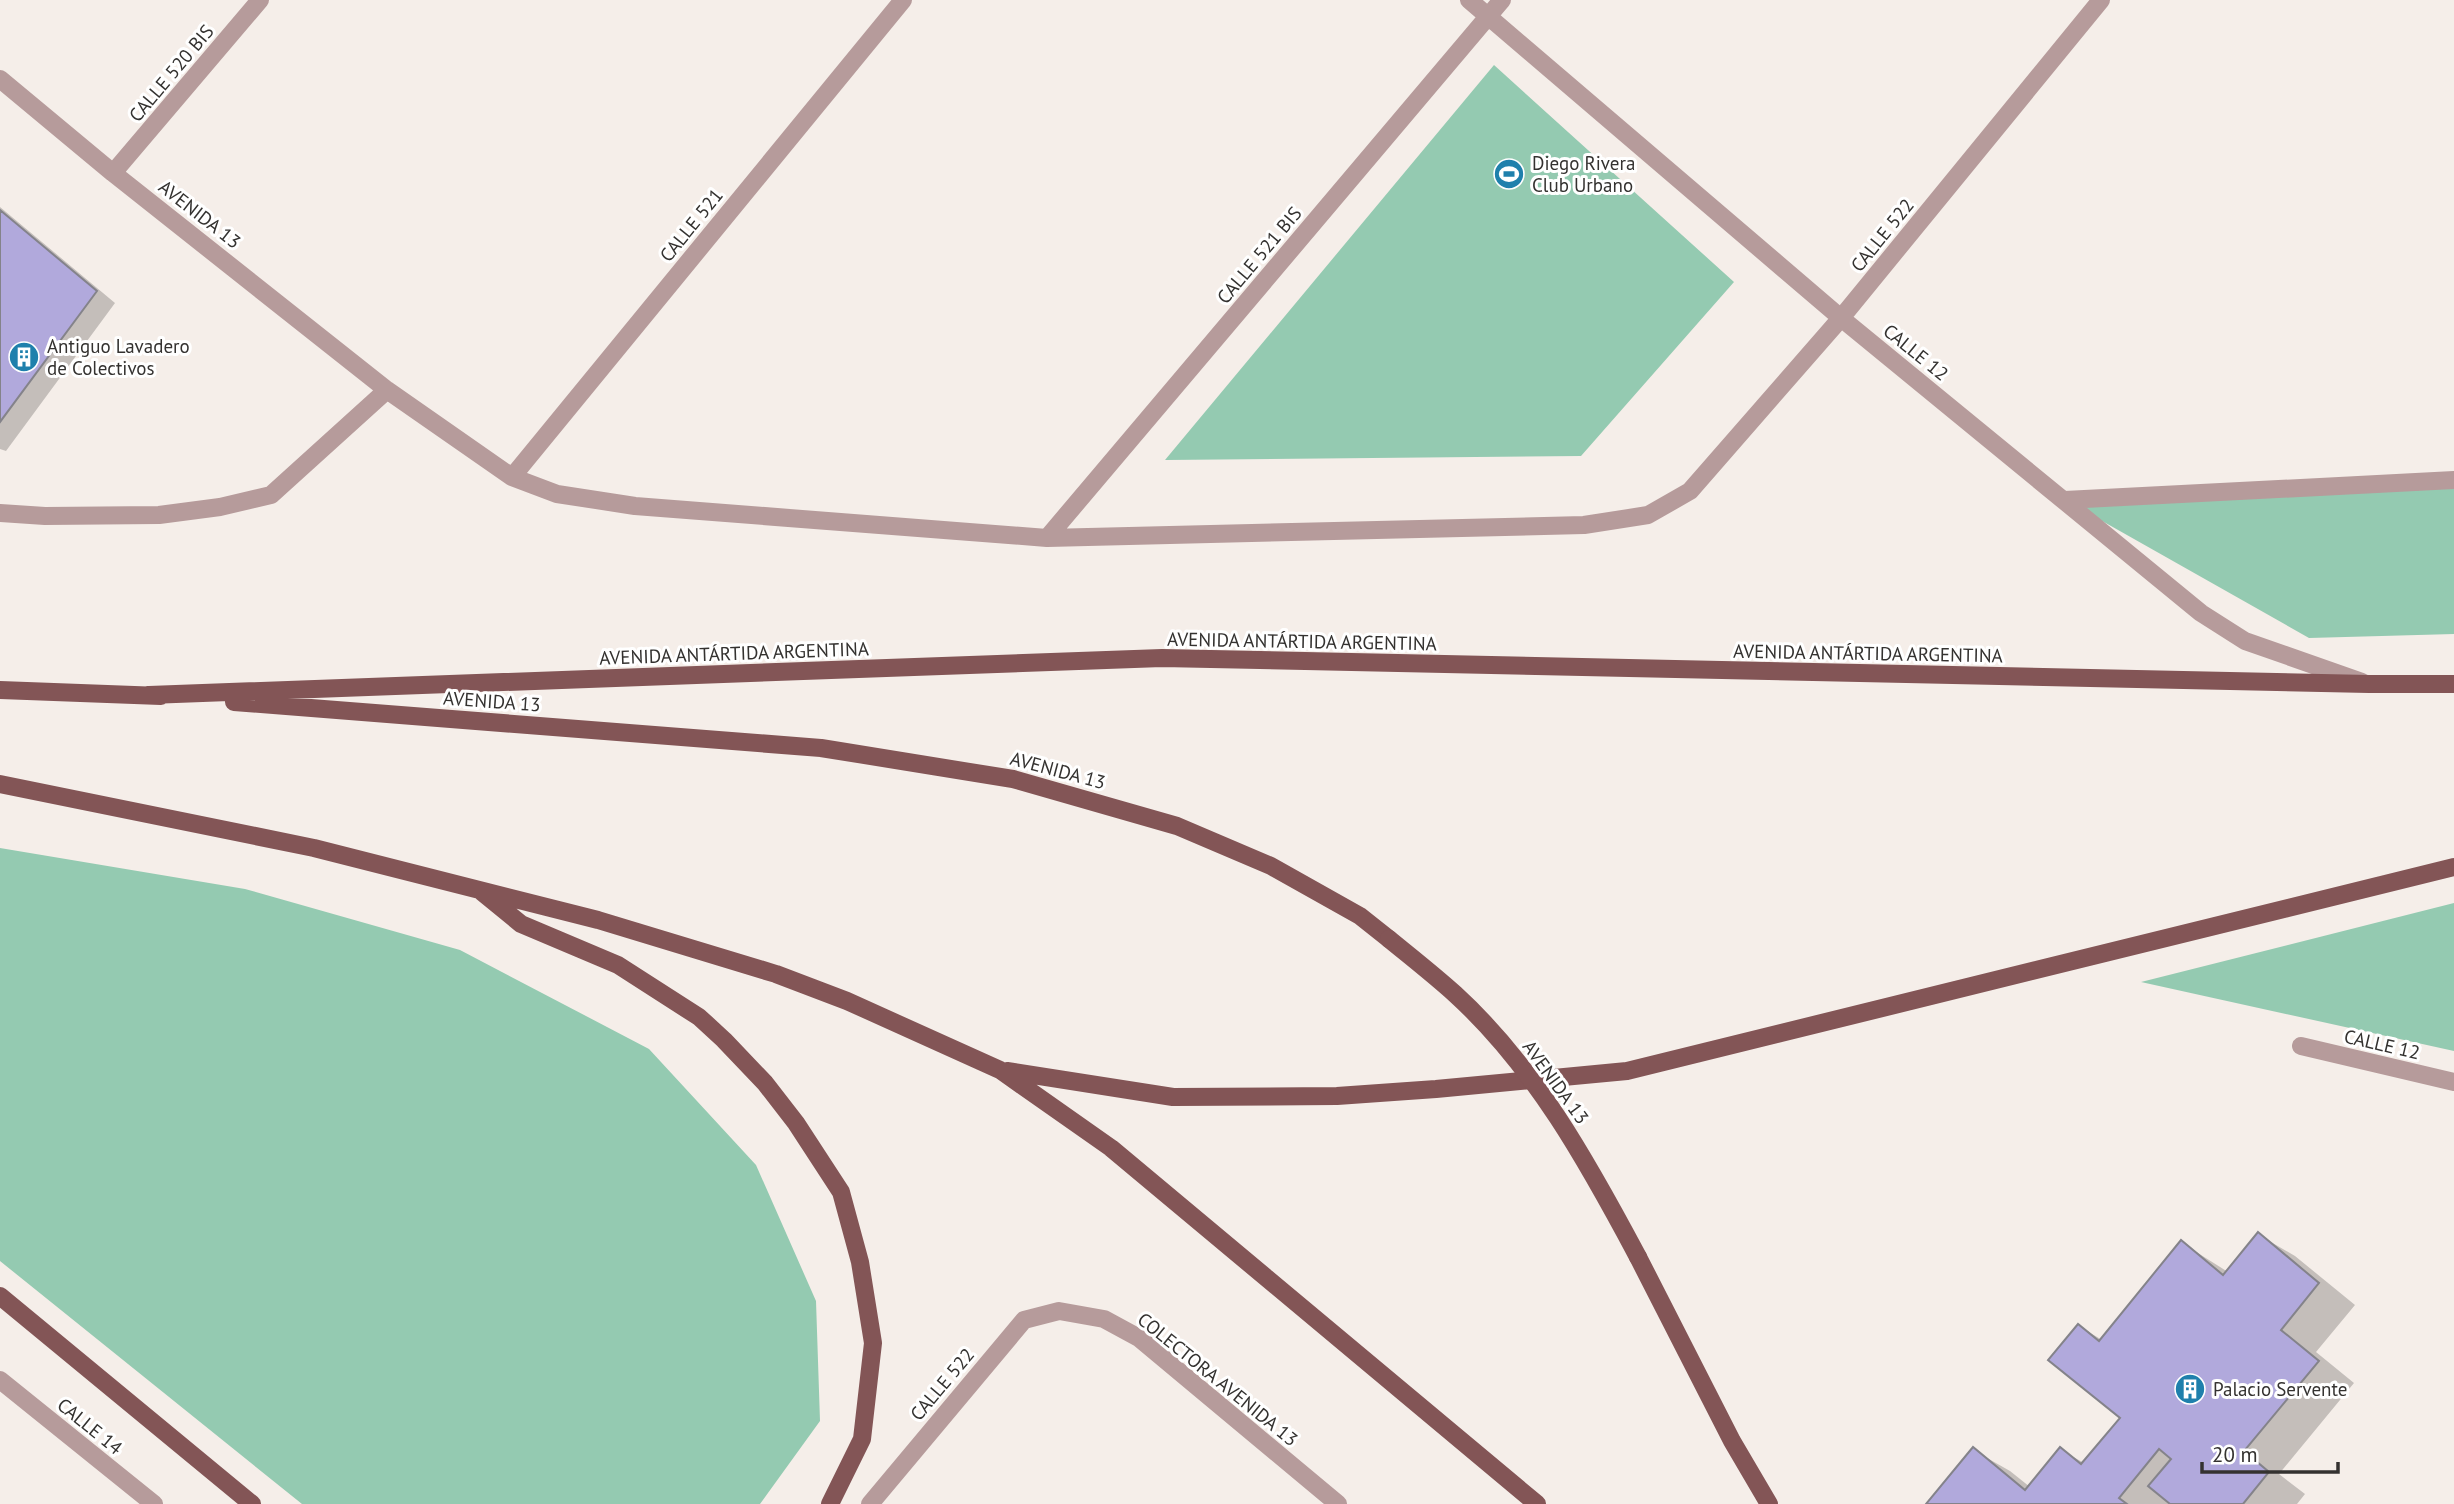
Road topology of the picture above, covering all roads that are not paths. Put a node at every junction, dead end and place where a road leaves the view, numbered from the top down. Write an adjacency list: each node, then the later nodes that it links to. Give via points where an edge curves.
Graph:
1 (260, 0): 8 (street, CALLE 520 BIS)
2 (903, 0): 11 (street, CALLE 521)
3 (1469, 0): 6 (street, CALLE 12)
4 (1502, 0): 6 (street, CALLE 521 BIS)
5 (2101, 0): 9 (street, CALLE 522)
6 (1489, 17): 9 (street, CALLE 12); 15 (street, CALLE 521 BIS)
7 (0, 79): 8 (street, AVENIDA 13)
8 (113, 173): 10 (street, AVENIDA 13)
9 (1841, 318): 13 (street, CALLE 12); 15 (street, CALLE 522, via 1690,491 1648,515 1584,525)
10 (387, 390): 11 (street, AVENIDA 13); 14 (street, via 271,495 159,515)
11 (512, 477): 15 (street, via 557,494 635,506)
12 (2454, 480): 13 (street)
13 (2064, 500): 16 (street, CALLE 12, via 2201,613 2245,641)
14 (0, 513)
15 (1047, 538)
16 (2369, 684): 17 (main road, AVENIDA ANTÁRTIDA ARGENTINA); 19 (main road, AVENIDA ANTÁRTIDA ARGENTINA, via 1162,658)
17 (2454, 684)
18 (0, 690): 19 (main road, AVENIDA 13)
19 (149, 695): 35 (main road, AVENIDA 13, bridge, via 821,748 1013,779 1177,826 1259,861 1360,916 1389,939 1456,995 1545,1097 1592,1171)
20 (0, 784): 22 (main road, via 314,848)
21 (2454, 867): 24 (main road, via 1627,1071 1337,1096 1173,1097)
22 (476, 887): 24 (main road, via 776,974); 31 (main road, via 521,924 618,965 699,1017 765,1083 841,1192 860,1262 873,1343 862,1439)
23 (2301, 1046): 25 (street, CALLE 12)
24 (1000, 1070): 34 (main road, via 1111,1148)
25 (2454, 1082)
26 (0, 1296): 30 (main road)
27 (1059, 1311): 32 (street, CALLE 522, via 1024,1320); 33 (street, COLECTORA AVENIDA 13, via 1104,1319 1139,1338)
28 (0, 1380): 29 (street, CALLE 14)
29 (154, 1504)
30 (252, 1504)
31 (830, 1504)
32 (870, 1504)
33 (1338, 1504)
34 (1537, 1504)
35 (1769, 1504)

